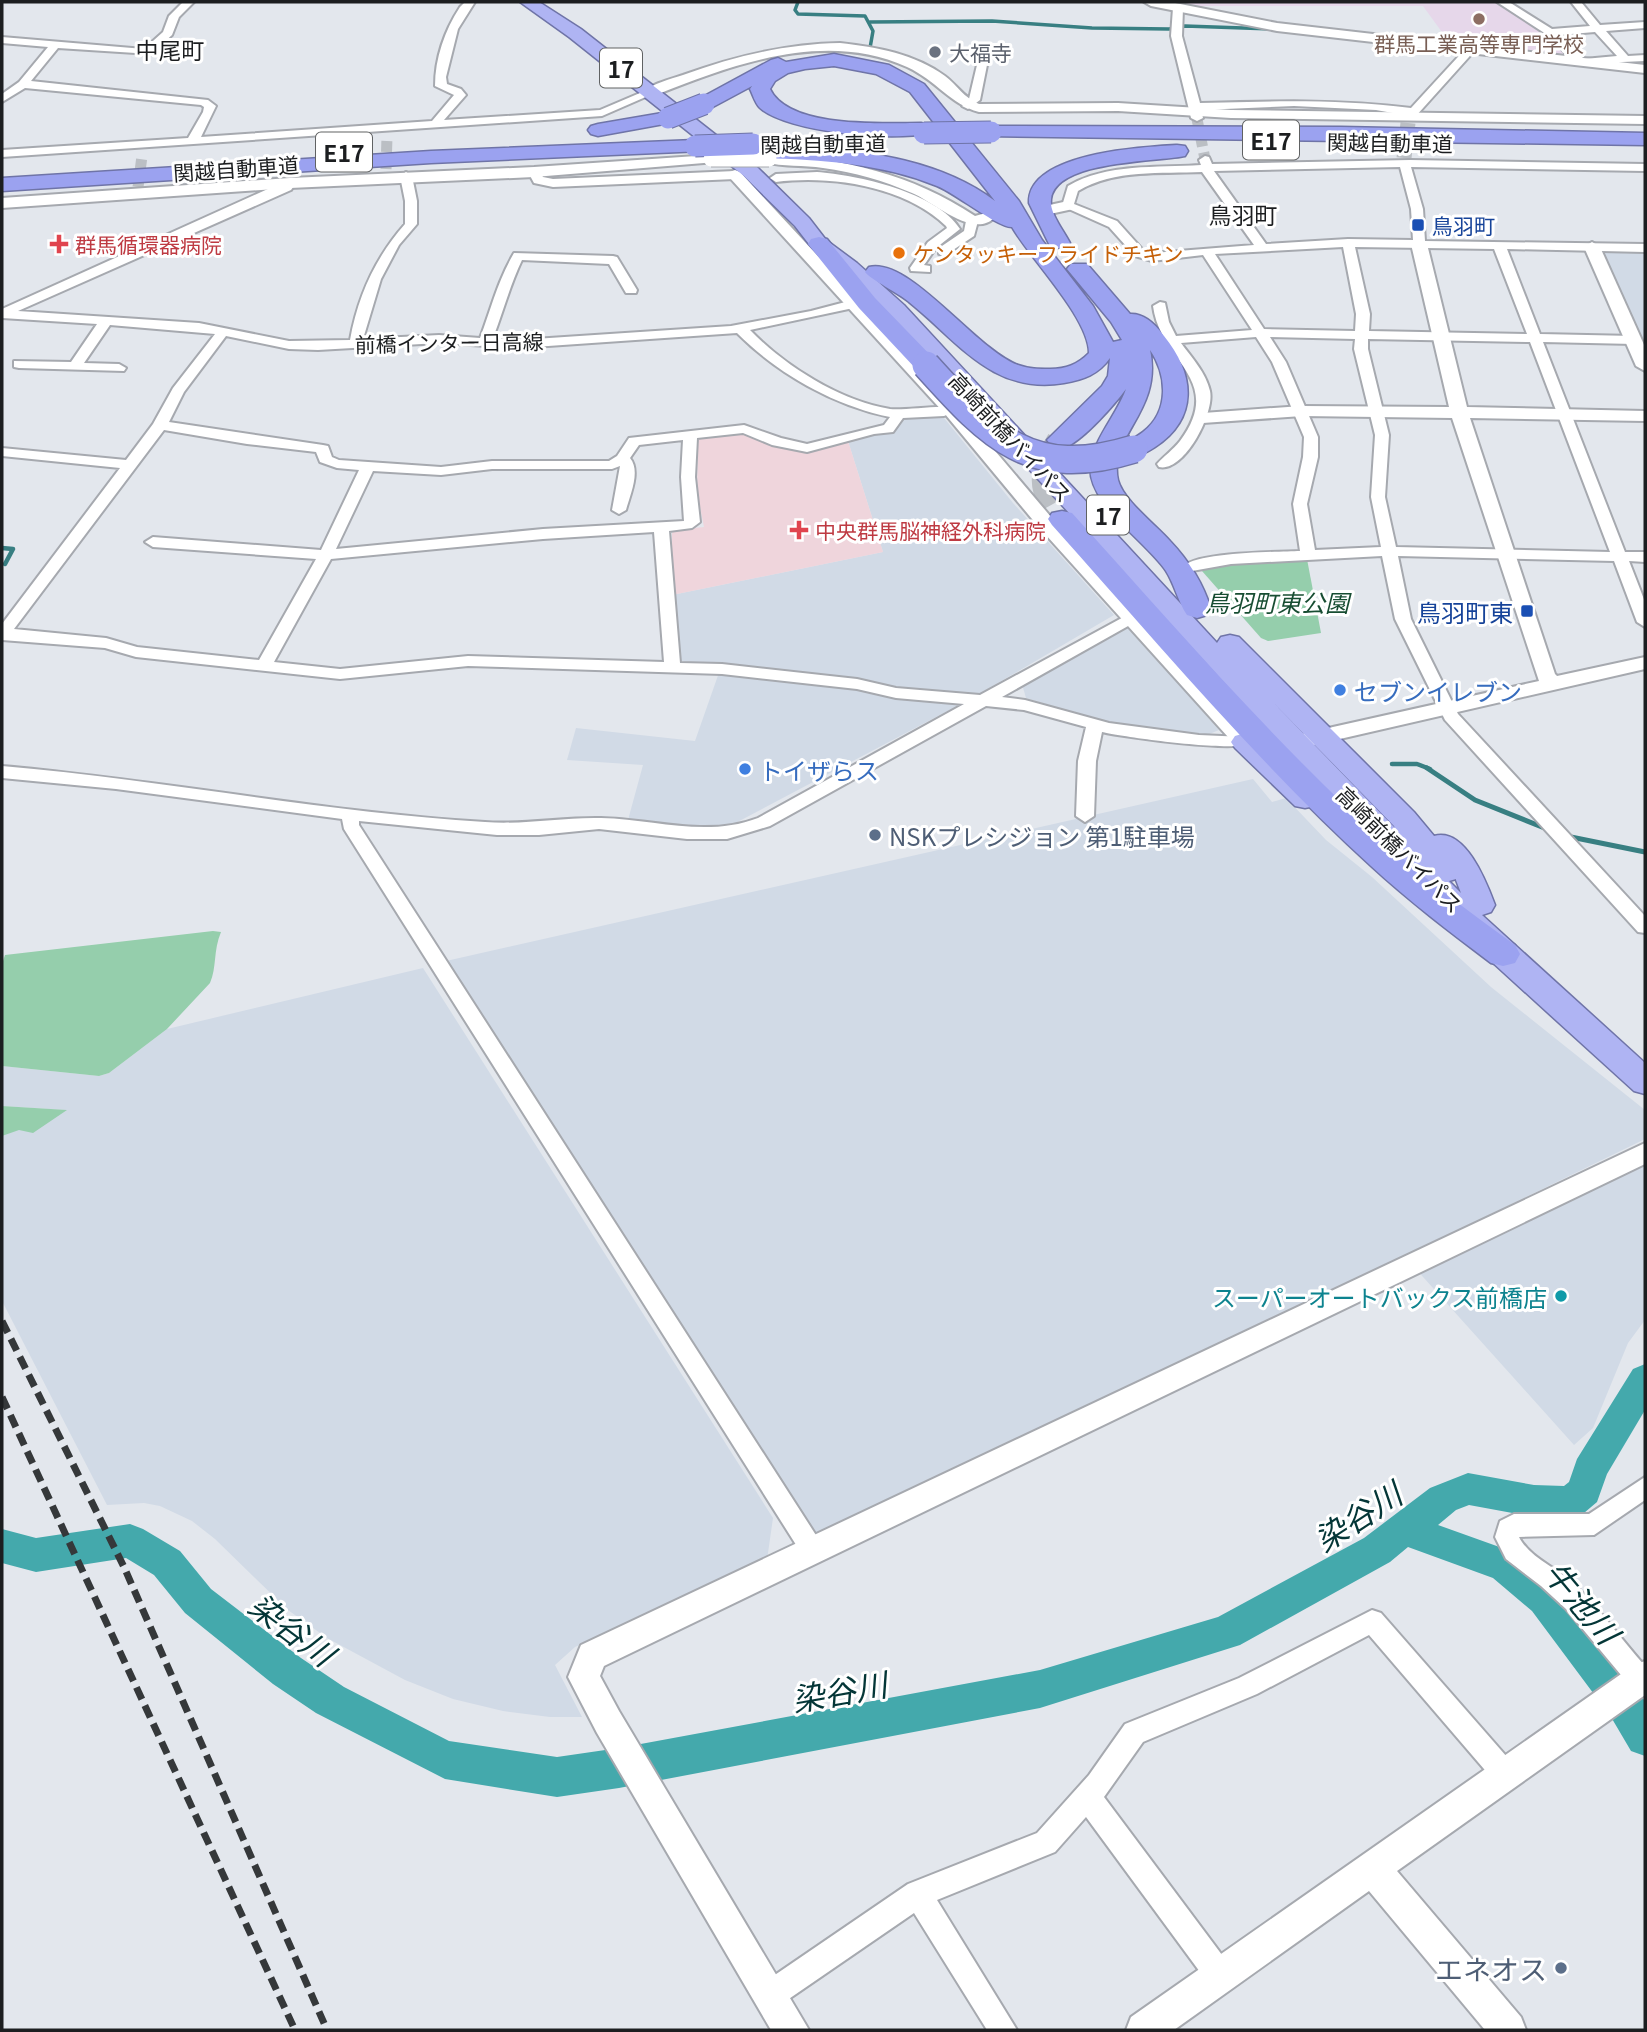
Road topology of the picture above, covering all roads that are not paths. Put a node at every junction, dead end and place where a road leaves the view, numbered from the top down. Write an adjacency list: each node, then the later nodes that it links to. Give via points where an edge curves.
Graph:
1 (189, 2): 13 (street, via 174,16 168,33 147,52)
2 (470, 2): 27 (street, via 462,11 440,76 441,86 460,95)
3 (528, 2): 21 (highway, 高崎前橋バイパス / 17)
4 (547, 2): 21 (highway, 高崎前橋バイパス / 17)
5 (1151, 2): 8 (street)
6 (1502, 2): 11 (street)
7 (1576, 2): 10 (street)
8 (1178, 8): 14 (street, via 1277,27); 24 (street, via 1175,43)
9 (1645, 25): 10 (street)
10 (1597, 29): 11 (street); 17 (street)
11 (1550, 32): 18 (street)
12 (2, 40): 13 (street)
13 (54, 45): 20 (street)
14 (1472, 48): 18 (street); 25 (street)
15 (985, 50): 23 (street, via 974,100)
16 (1645, 58): 17 (street)
17 (1625, 59): 18 (street)
18 (1581, 61): 19 (street)
19 (1645, 69)
20 (23, 84): 22 (street); 34 (street, via 204,102 210,106 209,112)
21 (659, 89): 23 (street, via 764,54 844,48 885,54 913,65 941,80); 27 (street, via 606,113); 32 (highway, 高崎前橋バイパス / 17); 36 (highway, 高崎前橋バイパス / 17)
22 (2, 99)
23 (968, 106): 24 (street)
24 (1196, 112): 25 (street)
25 (1410, 117): 26 (street)
26 (1645, 120)
27 (436, 123): 34 (street, via 387,132)
28 (991, 133): 29 (highway, 関越自動車道 / E17); 30 (highway, 関越自動車道 / E17); 31 (highway, 関越自動車道 / E17)
29 (925, 134): 36 (highway, 関越自動車道 / E17); 51 (highway, via 806,121 769,106 760,89 776,72 816,61 864,64 900,76 928,99 1011,206)
30 (1645, 139)
31 (1545, 144): 33 (highway, 関越自動車道 / E17); 52 (highway, via 1227,147 1097,161 1058,175 1041,192 1041,204)
32 (702, 147): 34 (highway, 関越自動車道 / E17, via 496,144); 36 (highway); 40 (street); 42 (highway, via 712,142); 45 (highway, 関越自動車道 / E17, via 522,158 431,157); 54 (highway, 高崎前橋バイパス / 17, via 751,172)
33 (1645, 147)
34 (193, 150): 35 (street); 41 (highway, 関越自動車道 / E17); 52 (highway, bridge, via 292,150 624,127 668,118 704,104 768,67 795,59 844,56 892,65 937,95 1027,210)
35 (2, 153)
36 (760, 154): 46 (street, via 886,177); 51 (highway, via 850,156 915,169 978,198); 61 (highway, 高崎前橋バイパス / 17)
37 (1404, 161): 38 (street); 39 (street); 55 (street, via 1417,209)
38 (1205, 163): 48 (street, via 1092,179 1072,189); 58 (street)
39 (1645, 167)
40 (534, 172): 42 (street, via 538,180 553,183); 43 (street)
41 (2, 174)
42 (735, 175): 64 (street)
43 (406, 176): 44 (street, via 386,173); 77 (street, via 411,224 391,247 371,288)
44 (290, 183): 47 (street, via 138,190); 67 (street, via 168,242)
45 (2, 185)
46 (914, 194): 50 (street); 50 (street, via 954,227 916,265 926,275 948,247 970,233)
47 (2, 203)
48 (1068, 206): 49 (street); 60 (street, via 1113,224 1144,256)
49 (1050, 209)
50 (979, 220)
51 (1032, 242): 65 (highway)
52 (1059, 243): 63 (highway)
53 (1348, 243): 55 (street); 58 (street); 72 (street, via 1363,314)
54 (819, 244): 63 (highway, bridge, via 867,303 983,426 1017,448 1043,456 1073,460 1134,450 1164,427 1175,406 1177,385 1169,363 1141,326); 121 (highway, 高崎前橋バイパス / 17, via 896,310)
55 (1419, 244): 56 (street); 73 (street)
56 (1499, 245): 57 (street); 74 (street)
57 (1592, 247): 59 (street); 76 (street)
58 (1263, 248): 60 (street)
59 (1645, 248)
60 (1207, 251): 71 (street)
61 (877, 272): 65 (highway, via 901,283 986,360 1027,376 1078,373 1098,359 1101,342); 110 (highway, 高崎前橋バイパス / 17)
62 (631, 290): 78 (street, via 613,260 518,256)
63 (1107, 302): 110 (highway, via 1139,352 1141,377 1133,408 1105,453 1105,482 1114,498 1179,567)
64 (853, 304): 69 (street, 前橋インター日高線); 83 (street)
65 (1081, 306): 93 (highway, via 1115,335 1123,368 1115,388)
66 (1160, 306): 75 (street, via 1160,318)
67 (2, 313): 68 (street, 前橋インター日高線)
68 (105, 322): 70 (street, 前橋インター日高線); 80 (street)
69 (741, 329): 78 (street, 前橋インター日高線); 86 (street, via 819,388)
70 (223, 332): 77 (street, 前橋インター日高線, via 289,345); 91 (street, via 178,391)
71 (1262, 333): 72 (street); 75 (street); 84 (street)
72 (1360, 335): 73 (street); 85 (street)
73 (1440, 336): 74 (street); 87 (street)
74 (1535, 338): 76 (street); 88 (street)
75 (1174, 340): 90 (street, via 1201,384)
76 (1634, 340): 81 (street)
77 (356, 342): 78 (street, 前橋インター日高線, via 439,339)
78 (484, 343)
79 (19, 364): 80 (street)
80 (75, 366): 82 (street)
81 (1645, 366)
82 (119, 368)
83 (951, 410): 86 (street); 111 (street)
84 (1302, 411): 85 (street); 90 (street); 106 (street, via 1312,450 1300,509)
85 (1377, 411): 87 (street); 103 (street, via 1383,445 1378,496)
86 (900, 413): 92 (street, via 888,429 817,447 786,445 744,429)
87 (1459, 413): 88 (street); 104 (street)
88 (1564, 414): 89 (street); 107 (street)
89 (1645, 415)
90 (1203, 418): 96 (street)
91 (160, 425): 97 (street); 98 (street, via 318,448 331,463)
92 (690, 435): 95 (street, via 632,441); 101 (street, via 693,522)
93 (1060, 440)
94 (2, 452): 97 (street)
95 (622, 459): 98 (street, via 606,465 492,465 452,471); 99 (street, via 628,472)
96 (1164, 464)
97 (130, 465): 113 (street)
98 (368, 466): 105 (street)
99 (619, 510)
100 (1062, 519): 121 (highway)
101 (661, 528): 105 (street, via 625,527); 115 (street)
102 (153, 542): 105 (street)
103 (1390, 551): 104 (street); 106 (street); 119 (street, via 1404,619)
104 (1505, 554): 107 (street); 117 (street, via 1545,675)
105 (326, 555): 116 (street)
106 (1309, 555): 109 (street)
107 (1620, 556): 108 (street); 112 (street)
108 (1645, 557)
109 (1192, 566)
110 (1197, 610): 122 (highway, 高崎前橋バイパス / 17)
111 (1131, 618): 118 (street); 121 (street)
112 (1645, 622)
113 (2, 633): 116 (street, via 106,643 136,652)
114 (1645, 663): 117 (street)
115 (672, 665): 116 (street, via 468,661 340,674); 118 (street)
116 (263, 667)
117 (1552, 684): 119 (street)
118 (977, 702): 120 (street, via 1025,705); 124 (street, via 737,833 606,824 506,828)
119 (1446, 708): 122 (street); 126 (street)
120 (1095, 725): 121 (street, via 1199,740); 125 (street, via 1087,761)
121 (1269, 742): 122 (street); 127 (highway, via 1350,826 1450,918); 128 (highway, 高崎前橋バイパス, via 1291,786 1530,996)
122 (1331, 744): 129 (highway, 高崎前橋バイパス, via 1397,786 1470,877 1480,905)
123 (2, 772): 124 (street, via 144,785)
124 (351, 814): 133 (street, via 350,825)
125 (1085, 816)
126 (1645, 927)
127 (1503, 954): 128 (highway)
128 (1587, 1032): 130 (highway)
129 (1645, 1056)
130 (1645, 1082)
131 (1645, 1153): 133 (street)
132 (1645, 1487): 134 (street, via 1594,1524 1514,1525 1506,1535 1510,1548 1556,1582)
133 (813, 1551): 140 (street, via 592,1656 584,1677)
134 (1639, 1680): 135 (street)
135 (1505, 1774): 136 (street, via 1372,1621 1248,1686 1134,1733); 137 (street)
136 (1086, 1798): 138 (street, via 1046,1843); 139 (street)
137 (1374, 1870): 139 (street); 144 (street)
138 (918, 1894): 140 (street); 142 (street)
139 (1221, 1978): 143 (street)
140 (770, 1995): 141 (street)
141 (791, 2030)
142 (1003, 2030)
143 (1144, 2030)
144 (1508, 2030)

